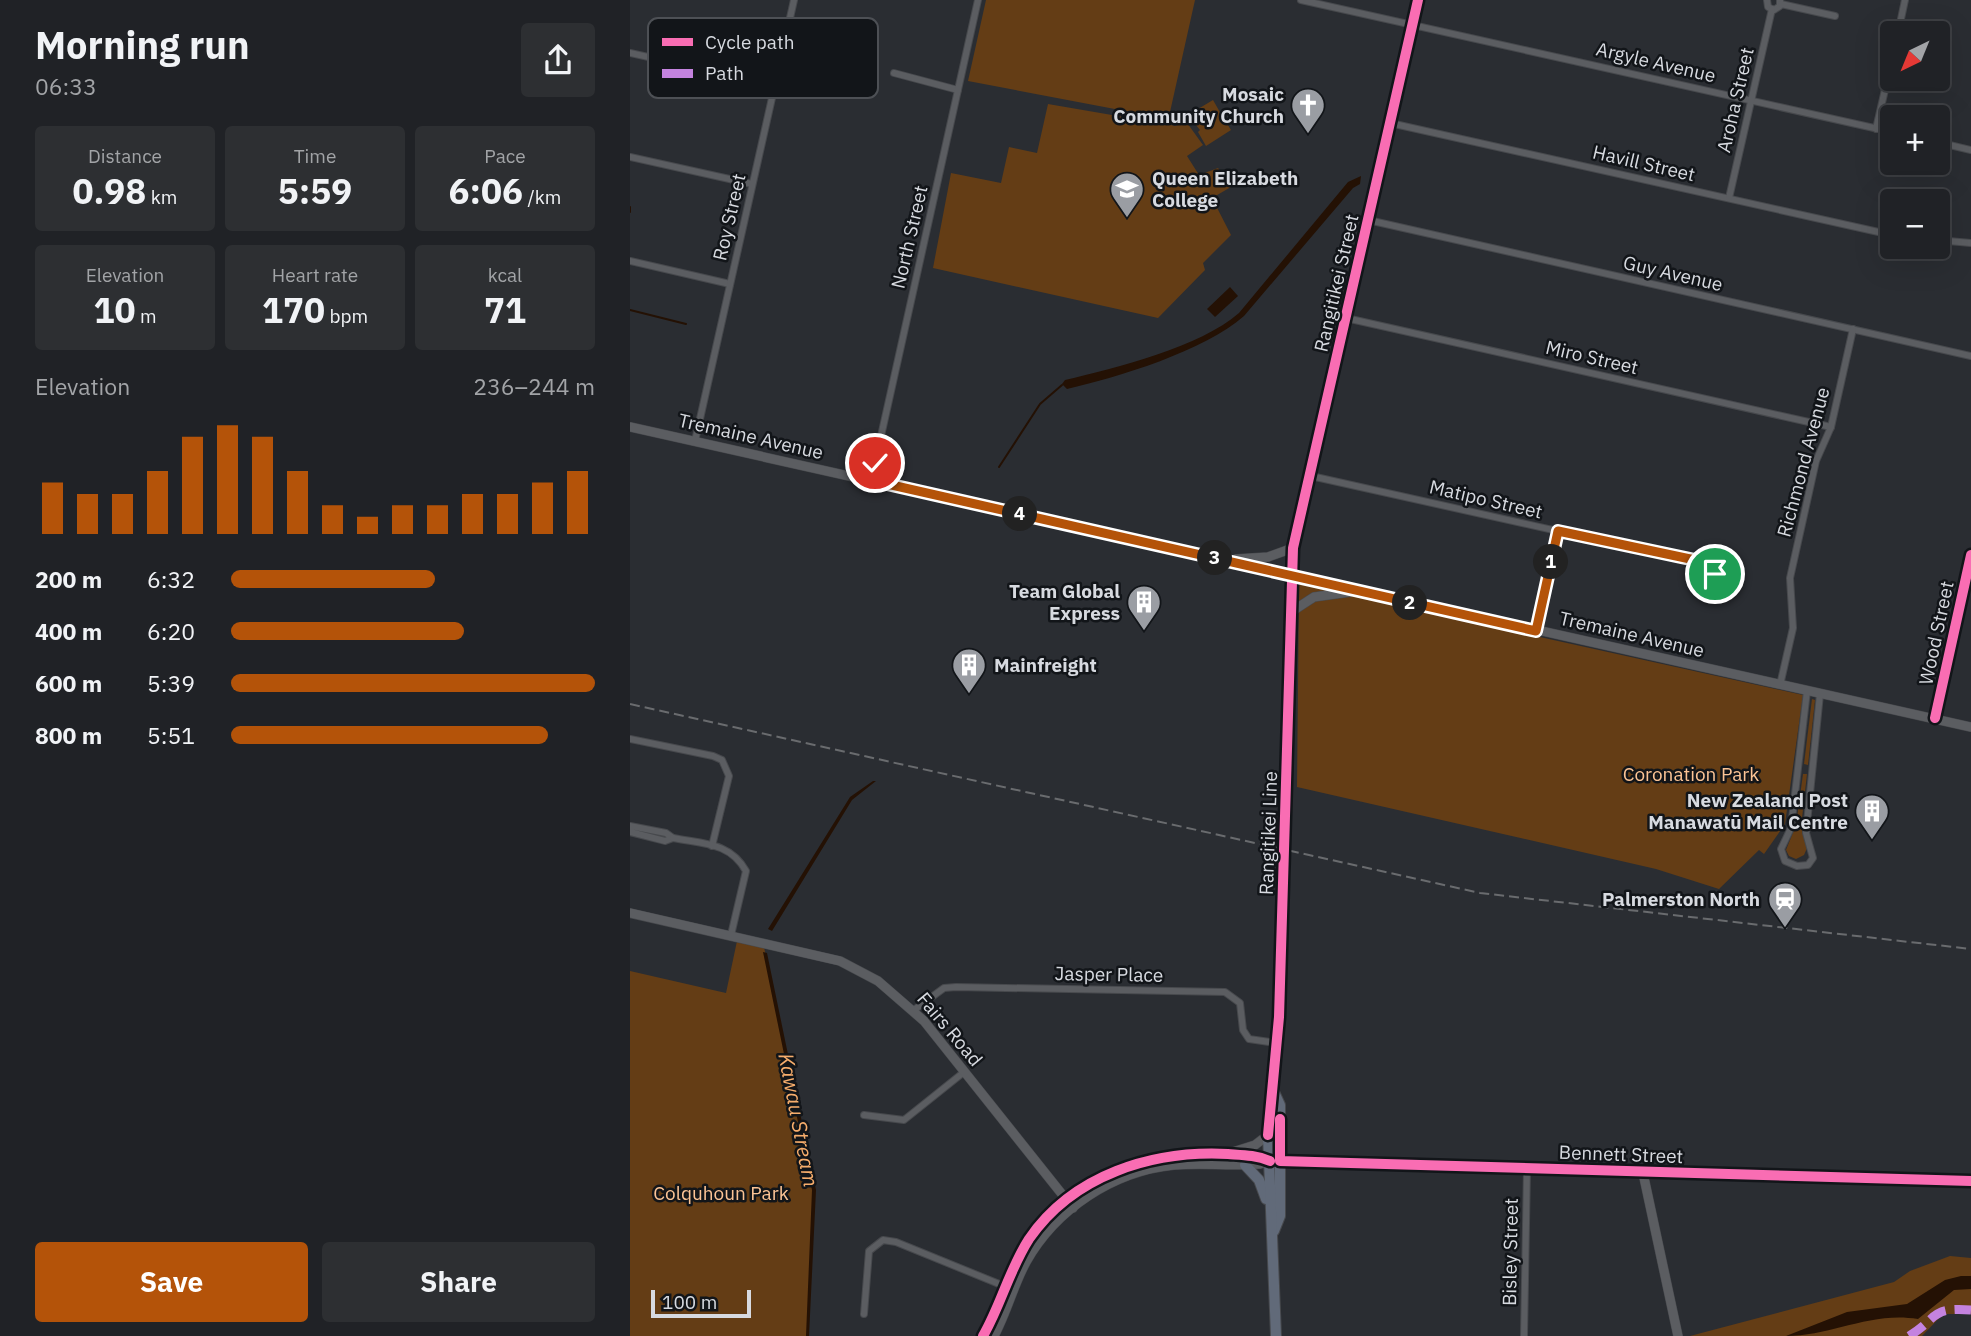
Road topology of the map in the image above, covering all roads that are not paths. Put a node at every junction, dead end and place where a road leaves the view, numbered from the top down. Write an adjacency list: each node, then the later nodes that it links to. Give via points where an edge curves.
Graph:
1 (794, 0): 10 (street, Roy Street)
2 (978, 0): 16 (street, North Street)
3 (1301, 0): 12 (street, Argyle Avenue)
4 (1418, 0): 12 (highway, Rangitikei Street)
5 (1765, 0): 8 (street)
6 (1905, 0): 11 (street)
7 (1781, 2): 8 (street); 9 (street)
8 (1772, 9): 19 (street, Aroha Street)
9 (1835, 16)
10 (790, 18)
11 (1901, 21)
12 (1412, 25): 19 (street, Argyle Avenue); 20 (highway, Rangitikei Street)
13 (630, 53): 14 (street)
14 (648, 57)
15 (894, 74): 16 (street)
16 (958, 90): 41 (street, North Street, via 875,463)
17 (1885, 91): 21 (street)
18 (771, 98): 26 (street, Roy Street)
19 (1751, 100): 21 (street, Argyle Avenue); 27 (street, Aroha Street)
20 (1390, 123): 27 (street, Havill Street); 28 (highway, Rangitikei Street)
21 (1876, 129): 22 (street, Argyle Avenue)
22 (1880, 130)
23 (1950, 145): 24 (street)
24 (1971, 150)
25 (630, 157): 26 (street)
26 (752, 184): 33 (street, Roy Street)
27 (1729, 198): 29 (street, Havill Street)
28 (1368, 220): 34 (highway, Rangitikei Street); 35 (street, Guy Avenue)
29 (1880, 232)
30 (1950, 241): 31 (street)
31 (1971, 243)
32 (630, 261): 33 (street)
33 (730, 284): 39 (street, Roy Street)
34 (1346, 318): 38 (street, Miro Street); 40 (highway, Rangitikei Street)
35 (1853, 329): 36 (street, Guy Avenue); 38 (street, Richmond Avenue)
36 (1971, 356)
37 (630, 427): 39 (main road, Tremaine Avenue)
38 (1830, 427): 53 (street, Richmond Avenue, via 1816,461 1790,578 1793,628)
39 (695, 441): 41 (main road, Tremaine Avenue)
40 (1311, 476): 42 (street, Matipo Street); 43 (highway, Rangitikei Street)
41 (865, 479): 45 (main road, Tremaine Avenue)
42 (1558, 531): 46 (street, Matipo Street); 52 (street)
43 (1293, 548): 45 (main road, via 1268,557); 49 (highway, Rangitikei Street)
44 (1971, 555): 56 (main road, Wood Street)
45 (1223, 559): 49 (main road, Tremaine Avenue)
46 (1695, 560): 47 (street, Matipo Street); 48 (street)
47 (1710, 565): 48 (street); 48 (street, via 1716,572 1712,578 1703,577)
48 (1702, 568)
49 (1292, 575): 50 (main road, Tremaine Avenue); 51 (highway, Rangitikei Line)
50 (1358, 591): 51 (main road, via 1314,597); 52 (main road, Tremaine Avenue)
51 (1291, 612): 66 (highway, Rangitikei Line, bridge)
52 (1536, 631): 53 (main road, Tremaine Avenue)
53 (1780, 685): 54 (main road, Tremaine Avenue)
54 (1807, 691): 55 (main road, Tremaine Avenue); 55 (street, via 1791,828 1781,849 1785,861 1797,866 1808,865 1813,858 1806,833)
55 (1820, 694): 56 (main road, Tremaine Avenue)
56 (1935, 719): 57 (main road, Tremaine Avenue)
57 (1971, 727)
58 (630, 740): 62 (street, via 713,756 725,765 729,776)
59 (630, 826): 61 (street, via 666,832)
60 (630, 832): 61 (street, via 665,841)
61 (673, 838): 62 (street)
62 (712, 846): 64 (street, via 737,855 746,871)
63 (630, 913): 64 (main road, Fairs Road)
64 (731, 935): 65 (main road, Fairs Road, via 840,961 877,981)
65 (914, 1010): 66 (street, Jasper Place, via 944,988 956,987 1225,992 1240,1003 1243,1030 1249,1039); 67 (main road, Fairs Road)
66 (1276, 1043): 68 (highway, Rangitikei Line)
67 (964, 1072): 69 (street, via 904,1120); 78 (main road, Fairs Road)
68 (1275, 1092): 70 (highway, Rangitikei Line); 73 (highway, Rangitikei Line, via 1280,1105)
69 (864, 1115)
70 (1268, 1135): 71 (main road, via 1255,1145); 73 (highway, Rangitikei Line)
71 (1218, 1154): 72 (main road); 73 (main road)
72 (1191, 1159): 74 (main road); 78 (main road, via 1129,1165 1094,1181)
73 (1275, 1161): 74 (main road); 75 (main road, Bennett Street); 79 (highway, Rangitikei Line); 80 (highway, Rangitikei Line, via 1280,1216)
74 (1245, 1165): 79 (highway, via 1259,1180)
75 (1527, 1168): 76 (main road, Bennett Street); 86 (street, Bisley Street)
76 (1643, 1173): 77 (street, Bennett Street); 87 (main road)
77 (1971, 1181)
78 (1070, 1204): 81 (main road, via 1030,1239)
79 (1269, 1212): 80 (highway, Rangitikei Line)
80 (1275, 1231): 85 (highway, Rangitikei Line)
81 (1009, 1289): 82 (street, via 883,1240 869,1251); 83 (main road); 84 (main road)
82 (864, 1314)
83 (983, 1336)
84 (994, 1336)
85 (1276, 1336)
86 (1524, 1336)
87 (1678, 1336)

